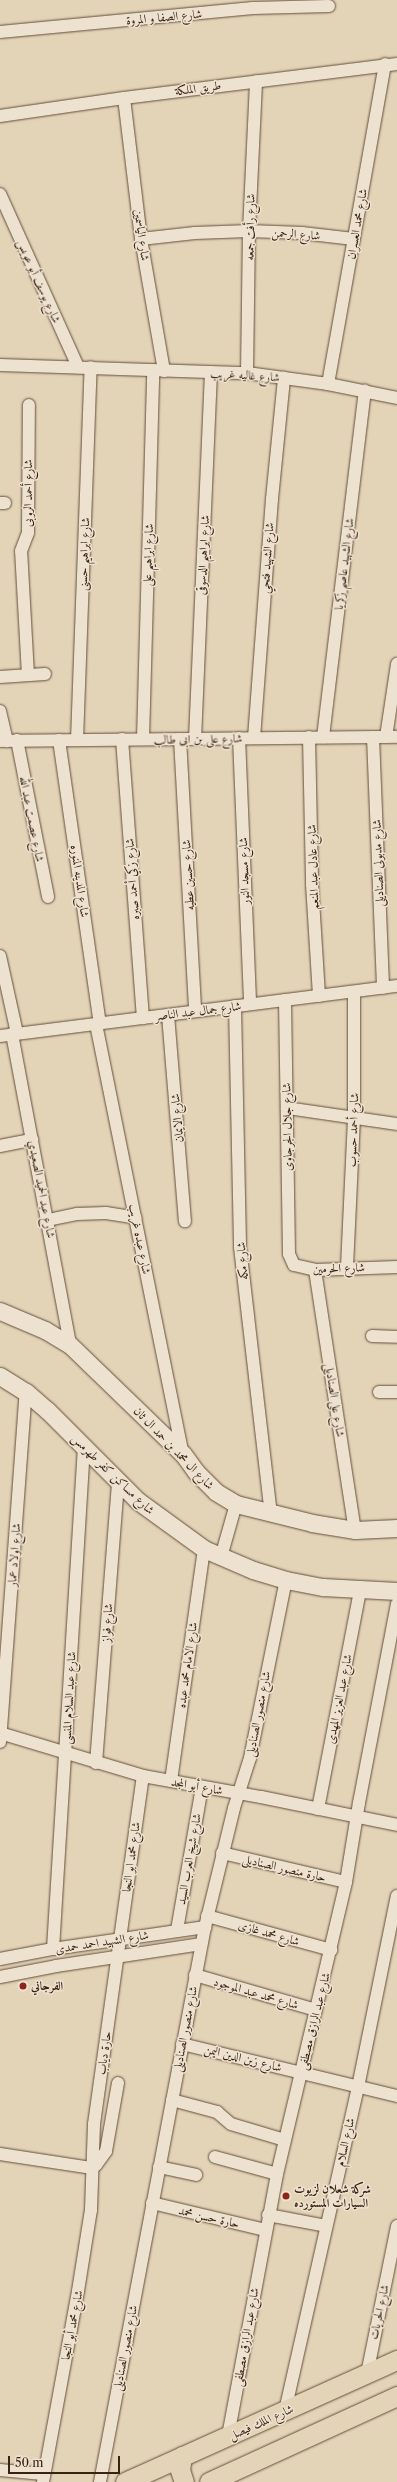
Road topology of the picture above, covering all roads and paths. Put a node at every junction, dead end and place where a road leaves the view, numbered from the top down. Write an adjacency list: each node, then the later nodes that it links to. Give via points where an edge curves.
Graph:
1 (329, 6): 2 (street, شارع الصفا و المروة, via 253,8)
2 (0, 32)
3 (385, 64): 4 (street, طريق الملكة); 5 (street, طريق الملكة); 11 (street, شارع محمد العسران)
4 (397, 64)
5 (256, 81): 6 (street, طريق الملكة); 9 (street, شارع رأفت جمعه)
6 (124, 98): 7 (street, طريق الملكة); 10 (street, شارع الياسمين)
7 (0, 116)
8 (0, 194): 13 (street, شارع يوسف أبو عويس)
9 (249, 231): 10 (street, شارع الرحمن); 11 (street, شارع الرحمن, via 302,233); 17 (street, شارع رأفت جمعه)
10 (141, 238): 15 (street, شارع الياسمين)
11 (354, 239): 19 (street, شارع محمد العسران)
12 (0, 365): 13 (street, شارع غاليه غريب)
13 (78, 367): 14 (street, شارع غاليه غريب)
14 (91, 368): 15 (street, شارع غاليه غريب); 38 (street, شارع ابراهيم حسنى)
15 (159, 370): 16 (street, شارع غاليه غريب); 34 (street, شارع ابراهيم على)
16 (211, 372): 17 (street, شارع غاليه غريب); 36 (street, شارع ابراهيم الدسوقى)
17 (247, 373): 18 (street, شارع غاليه غريب)
18 (284, 378): 19 (street, شارع غاليه غريب); 29 (street, شارع الشهيد فتحي)
19 (328, 384): 20 (street, شارع غاليه غريب)
20 (365, 391): 21 (street, شارع غاليه غريب); 31 (street, شارع الشهيد عاصم زكريا)
21 (397, 398)
22 (29, 406): 25 (street, شارع أحمد الروبى, via 28,533 21,551)
23 (397, 664): 33 (street)
24 (45, 674): 25 (street)
25 (28, 675): 26 (street)
26 (0, 677)
27 (0, 711): 40 (street, شارع عصمت عبد الله)
28 (239, 738): 29 (street, شارع على بن ابى طالب); 36 (street, شارع على بن ابى طالب); 48 (street, شارع مسجد النور)
29 (254, 738): 30 (street, شارع على بن ابى طالب)
30 (309, 738): 31 (street, شارع على بن ابى طالب); 46 (street, شارع عادل عبد المنعم, via 312,884)
31 (324, 738): 32 (street, شارع على بن ابى طالب)
32 (373, 738): 33 (street, شارع على بن ابى طالب); 44 (street, شارع مدبولى الصناديلى)
33 (392, 738)
34 (143, 739): 35 (street, شارع على بن ابى طالب); 39 (street, شارع على بن ابى طالب)
35 (180, 739): 36 (street, شارع على بن ابى طالب); 50 (street, شارع حسين عطيه)
36 (195, 739)
37 (59, 740): 38 (street, شارع على بن ابى طالب); 40 (street, شارع على بن ابى طالب); 53 (street, شارع المدينه المنوره)
38 (77, 740): 39 (street, شارع على بن ابى طالب)
39 (122, 740): 52 (street, شارع زكي أحمد صبره)
40 (8, 741): 41 (street, شارع عصمت عبد الله)
41 (48, 897)
42 (0, 956): 54 (street, شارع عبد الحميد الصعيدي)
43 (397, 986): 44 (street, شارع جمال عبد الناصر)
44 (383, 988): 45 (street, شارع جمال عبد الناصر)
45 (354, 993): 46 (street, شارع جمال عبد الناصر); 57 (street, شارع أحمد حسوب)
46 (319, 996): 47 (street, شارع جمال عبد الناصر)
47 (285, 1000): 48 (street, شارع جمال عبد الناصر); 56 (street, شارع جلال الجرجاوى)
48 (250, 1004): 49 (street, شارع جمال عبد الناصر)
49 (236, 1006): 50 (street, شارع جمال عبد الناصر); 80 (street, شارع مكه, via 240,1247)
50 (195, 1011): 51 (street, شارع جمال عبد الناصر)
51 (168, 1015): 52 (street, شارع جمال عبد الناصر); 63 (street, شارع الايمان)
52 (143, 1018): 53 (street, شارع جمال عبد الناصر)
53 (98, 1024): 54 (street, شارع جمال عبد الناصر); 61 (street, شارع عبده غريب)
54 (15, 1034): 55 (street, شارع جمال عبد الناصر); 59 (street, شارع عبد الحميد الصعيدي)
55 (0, 1036)
56 (287, 1108): 57 (street); 64 (street, شارع جلال الجرجاوى)
57 (354, 1118): 58 (street); 65 (street, شارع أحمد حسوب)
58 (397, 1124)
59 (32, 1140): 60 (street); 62 (street, شارع عبد الحميد الصعيدي)
60 (0, 1146)
61 (136, 1218): 62 (street, via 77,1214); 77 (street, شارع عبده غريب)
62 (48, 1220): 71 (street, شارع عبد الحميد الصعيدي)
63 (185, 1221)
64 (289, 1254): 67 (street, شارع الحرمين, via 294,1265)
65 (347, 1267): 66 (street, شارع الحرمين); 67 (street, شارع الحرمين)
66 (397, 1267)
67 (316, 1270): 82 (street, شارع على الصناديلى)
68 (0, 1311): 71 (street, شارع ال محمد بن حمد ال ثان, via 45,1330)
69 (372, 1336): 70 (street)
70 (397, 1337)
71 (70, 1345): 77 (street, شارع ال محمد بن حمد ال ثان)
72 (0, 1376): 73 (street, شارع مساكن كفر طهرمس)
73 (26, 1392): 76 (street, شارع مساكن كفر طهرمس); 89 (street, شارع اولاد عمار)
74 (379, 1392): 75 (street)
75 (397, 1392)
76 (84, 1446): 78 (street, شارع مساكن كفر طهرمس); 90 (street, شارع عبد السلام المنسى)
77 (183, 1454): 79 (street, شارع ال محمد بن حمد ال ثان, via 216,1492)
78 (118, 1482): 83 (street, شارع مساكن كفر طهرمس, via 158,1518); 91 (street, شارع فواز)
79 (236, 1504): 80 (street, شارع ال محمد بن حمد ال ثان); 84 (street)
80 (271, 1514): 82 (street, شارع ال محمد بن حمد ال ثان)
81 (397, 1528): 82 (street, شارع ال محمد بن حمد ال ثان)
82 (355, 1530)
83 (204, 1549): 84 (street, شارع مساكن كفر طهرمس); 93 (street, شارع الامام محمد عبده)
84 (220, 1557): 85 (street, شارع مساكن كفر طهرمس)
85 (286, 1580): 86 (street, شارع مساكن كفر طهرمس); 95 (street, شارع منصور الصناديلى, via 250,1758)
86 (360, 1590): 87 (street, شارع مساكن كفر طهرمس); 96 (street, شارع عبد العزيز المهدى)
87 (397, 1591)
88 (397, 1604): 97 (street, شارع عبد الرازق مصطفى)
89 (0, 1736): 90 (street, شارع أبو المجد)
90 (66, 1753): 91 (street, شارع أبو المجد); 106 (street, شارع عبد السلام المنسى)
91 (96, 1763): 92 (street, شارع أبو المجد)
92 (143, 1776): 93 (street, شارع أبو المجد); 104 (street, شارع محمد ابو النجا)
93 (171, 1781): 94 (street, شارع أبو المجد)
94 (202, 1787): 95 (street, شارع أبو المجد); 103 (street, شارع شيخ العرب السيد)
95 (239, 1793): 96 (street, شارع أبو المجد); 99 (street, شارع منصور الصناديلى)
96 (318, 1809): 97 (street, شارع أبو المجد)
97 (357, 1817): 98 (street, شارع أبو المجد); 100 (street, شارع عبد الرازق مصطفى)
98 (397, 1825)
99 (222, 1853): 100 (street, حارة منصور الصناديلى); 102 (street, شارع منصور الصناديلى)
100 (346, 1882): 107 (street, شارع عبد الرازق مصطفى)
101 (397, 1896): 116 (street, شارع السلام)
102 (206, 1921): 103 (street, شارع الشهيد احمد حمدى); 105 (street, شارع منصور الصناديلى); 107 (street, شارع محمد غازى)
103 (177, 1930): 104 (street, شارع الشهيد احمد حمدى)
104 (120, 1939): 106 (street, شارع الشهيد احمد حمدى); 108 (street, حارة دياب)
105 (201, 1944): 108 (street, شارع الشهيد احمد حمدى); 110 (street, شارع منصور الصناديلى)
106 (53, 1949): 109 (street, شارع الشهيد احمد حمدى)
107 (331, 1950): 112 (street, شارع عبد الرازق مصطفى)
108 (118, 1957): 111 (street, شارع الشهيد احمد حمدى); 123 (street, حارة دياب, via 94,2124)
109 (0, 1960)
110 (195, 1975): 112 (street, شارع محمد عبد الموجود); 113 (street, شارع منصور الصناديلى)
111 (0, 1977)
112 (316, 2010): 114 (street, شارع عبد الرازق مصطفى)
113 (182, 2044): 114 (street, شارع زين الدين اليمن); 118 (street, شارع منصور الصناديلى)
114 (301, 2072): 116 (street, شارع زين الدين اليمن); 119 (street, شارع عبد الرازق مصطفى)
115 (118, 2083): 123 (street, via 106,2151 100,2162)
116 (358, 2087): 117 (street, شارع زين الدين اليمن); 128 (street, شارع السلام)
117 (397, 2096)
118 (172, 2100): 119 (street, via 217,2112 231,2124); 122 (street, شارع منصور الصناديلى)
119 (285, 2140): 125 (street, شارع عبد الرازق مصطفى)
120 (0, 2154): 123 (street)
121 (215, 2157): 125 (street)
122 (159, 2167): 124 (street); 126 (street, شارع منصور الصناديلى)
123 (91, 2168): 138 (street, شارع محمد أبو النجا, via 91,2210 80,2284)
124 (196, 2174)
125 (276, 2174): 127 (street, شارع عبد الرازق مصطفى)
126 (152, 2203): 130 (street, حارة حسن محمد); 140 (street, شارع منصور الصناديلى)
127 (268, 2215): 128 (street); 130 (street, شارع عبد الرازق مصطفى)
128 (326, 2226): 134 (street, شارع السلام)
129 (397, 2226): 132 (street, شارع الحريات)
130 (265, 2230): 135 (street, شارع عبد الرازق مصطفى)
131 (397, 2360): 132 (main road, شارع الملك فيصل)
132 (366, 2374): 134 (main road, شارع الملك فيصل)
133 (397, 2396): 142 (main road)
134 (285, 2411): 135 (main road, شارع الملك فيصل)
135 (228, 2436): 136 (main road, شارع الملك فيصل)
136 (182, 2456): 139 (main road, شارع الملك فيصل); 141 (main road, via 180,2470)
137 (0, 2470): 138 (street)
138 (43, 2478)
139 (133, 2480)
140 (100, 2482)
141 (184, 2482)
142 (210, 2482)

